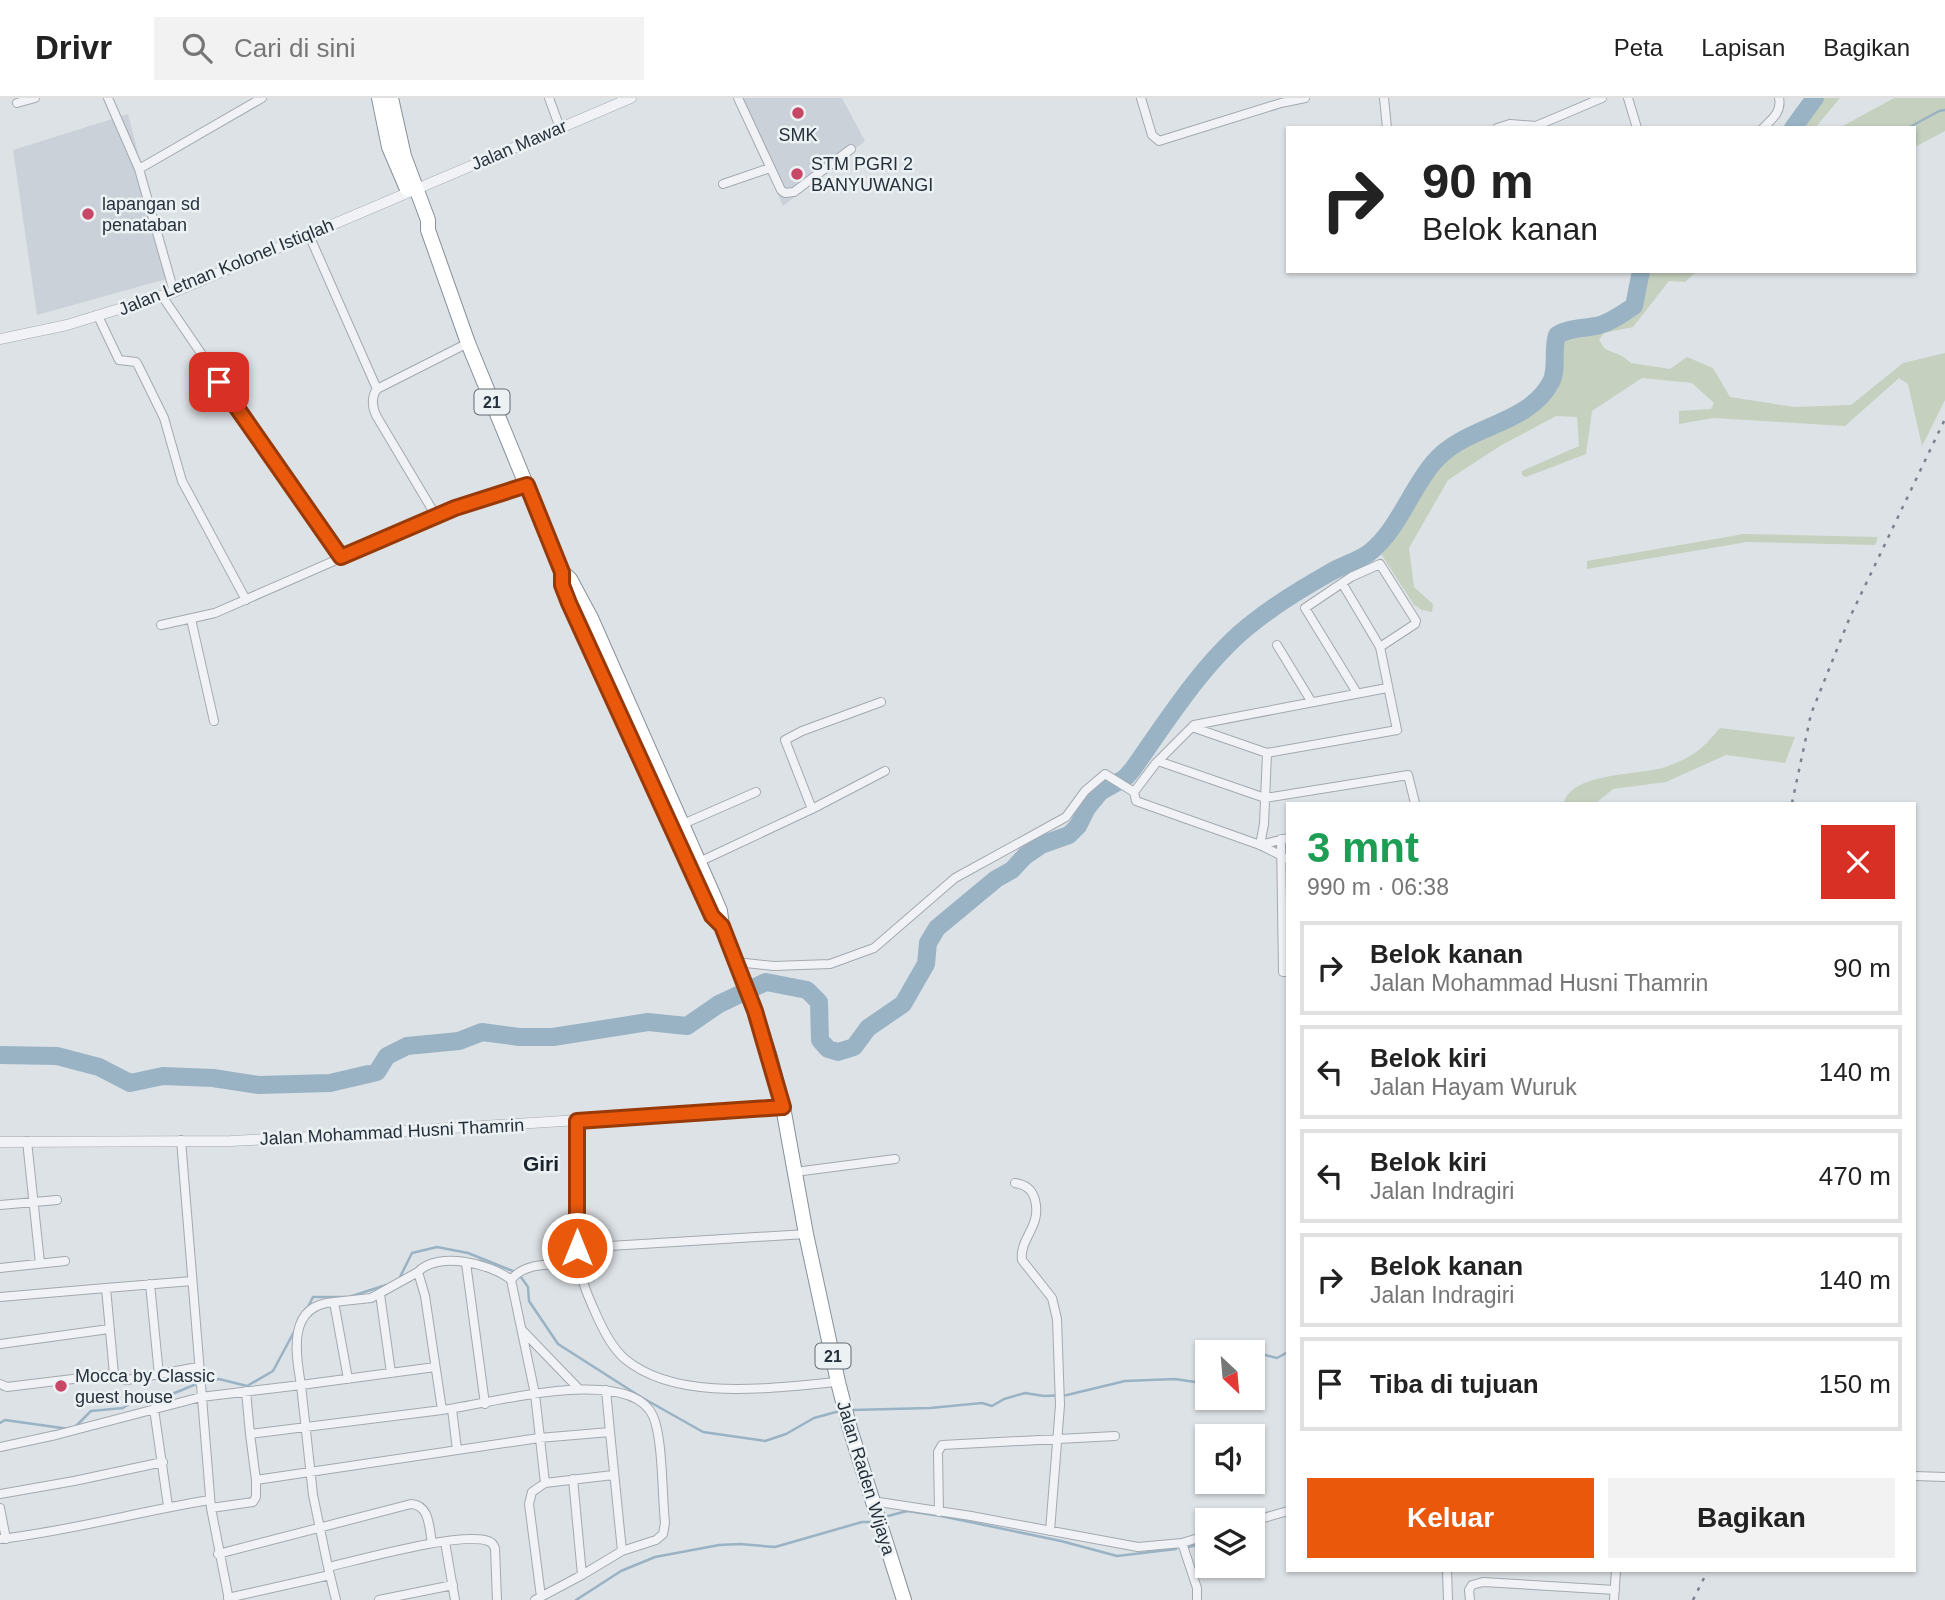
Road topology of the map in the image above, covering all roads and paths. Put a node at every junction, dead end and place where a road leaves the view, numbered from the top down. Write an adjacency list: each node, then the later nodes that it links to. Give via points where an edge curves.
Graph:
1 (35, 98): 15 (street)
2 (108, 98): 25 (street)
3 (262, 98): 25 (street)
4 (379, 98): 27 (highway, 21, via 398,170)
5 (391, 98): 27 (highway, 21)
6 (549, 98): 22 (street)
7 (631, 98): 22 (street, Jalan Mawar)
8 (738, 98): 24 (street)
9 (1141, 98): 10 (street, via 1152,135 1164,141)
10 (1305, 98)
11 (1602, 98): 18 (street)
12 (1628, 98): 20 (street)
13 (1779, 98): 21 (street, via 1777,113)
14 (1384, 100): 16 (street)
15 (17, 103)
16 (1387, 126)
17 (1504, 126): 19 (street)
18 (1536, 126)
19 (1536, 126)
20 (1636, 126)
21 (1765, 126)
22 (559, 128): 27 (street, Jalan Mawar)
23 (851, 149): 24 (street, via 788,193 781,190)
24 (770, 168): 26 (street)
25 (139, 169): 29 (street)
26 (723, 184)
27 (412, 191): 28 (street, Jalan Letnan Kolonel Istiqlah); 33 (highway, 21, via 428,220)
28 (309, 235): 29 (street, Jalan Letnan Kolonel Istiqlah); 34 (street)
29 (174, 292): 30 (street, Jalan Letnan Kolonel Istiqlah)
30 (162, 296): 31 (street, Jalan Letnan Kolonel Istiqlah); 37 (street)
31 (98, 316): 32 (street, Jalan Letnan Kolonel Istiqlah); 40 (street, via 119,360 138,365 164,418 182,481)
32 (0, 339)
33 (468, 342): 34 (street); 35 (highway, 21)
34 (375, 392): 36 (street, via 373,408)
35 (527, 485): 36 (street); 38 (highway, 21)
36 (436, 516): 37 (street)
37 (341, 557): 40 (street)
38 (562, 572): 59 (highway, 21, via 591,618); 65 (highway, 21, via 569,603 712,916)
39 (1342, 583): 44 (street); 44 (street, via 1381,565 1416,621); 46 (street, via 1305,608)
40 (246, 600): 41 (street)
41 (191, 619): 42 (street); 49 (street)
42 (161, 625)
43 (1277, 645): 47 (street)
44 (1380, 646): 45 (street)
45 (1387, 688): 46 (street); 51 (street, via 1397,730)
46 (1357, 693): 47 (street)
47 (1311, 701): 50 (street)
48 (881, 702): 58 (street, via 785,740)
49 (214, 721)
50 (1192, 727): 51 (street); 52 (street)
51 (1267, 753): 56 (street)
52 (1158, 761): 55 (street); 56 (street)
53 (885, 771): 58 (street)
54 (756, 792): 59 (street)
55 (1134, 792): 61 (street, via 1136,801); 66 (street, via 1105,774 1066,817 955,878 874,948 830,964)
56 (1265, 798): 57 (street, via 1405,775); 61 (street)
57 (1415, 802)
58 (812, 809): 63 (street)
59 (683, 824): 63 (highway, 21)
60 (1285, 838): 61 (street); 62 (street)
61 (1261, 845): 62 (street)
62 (1285, 858): 64 (street)
63 (699, 862): 65 (highway, 21)
64 (1284, 871): 67 (street)
65 (722, 926): 66 (highway, 21)
66 (738, 967): 68 (highway, 21)
67 (1286, 972)
68 (783, 1107): 69 (street, Jalan Mohammad Husni Thamrin); 74 (highway, Jalan Raden Wijaya / 21)
69 (577, 1121): 70 (street, Jalan Mohammad Husni Thamrin); 80 (street)
70 (181, 1140): 71 (street, Jalan Mohammad Husni Thamrin); 88 (street)
71 (27, 1141): 72 (street, Jalan Mohammad Husni Thamrin); 77 (street)
72 (0, 1142)
73 (895, 1159): 74 (street)
74 (795, 1172): 79 (highway, Jalan Raden Wijaya / 21)
75 (1015, 1183): 120 (street, via 1030,1190 1036,1205 1021,1257 1054,1301 1059,1345)
76 (57, 1200): 77 (street)
77 (33, 1202): 78 (street); 82 (street)
78 (0, 1205)
79 (806, 1234): 80 (street); 103 (highway, Jalan Raden Wijaya / 21)
80 (577, 1248): 84 (street)
81 (65, 1261): 82 (street)
82 (40, 1263): 85 (street)
83 (466, 1263): 86 (street, via 435,1261); 87 (street, via 485,1265); 111 (street)
84 (577, 1263): 87 (street, via 524,1269); 103 (street, via 600,1324 616,1349 636,1367 701,1388)
85 (0, 1268)
86 (418, 1272): 91 (street); 97 (street)
87 (513, 1277): 95 (street)
88 (192, 1281): 89 (street); 98 (street)
89 (149, 1284): 90 (street); 101 (street)
90 (106, 1288): 92 (street); 94 (street)
91 (380, 1294): 93 (street); 100 (street)
92 (0, 1297)
93 (334, 1302): 102 (street); 105 (street, via 312,1308 300,1324 296,1352)
94 (109, 1329): 96 (street); 99 (street)
95 (522, 1330): 106 (street); 109 (street)
96 (0, 1343)
97 (435, 1367): 100 (street); 114 (street)
98 (199, 1369): 101 (street); 110 (street)
99 (114, 1374): 101 (street, via 127,1380); 104 (street, via 7,1387)
100 (391, 1374): 102 (street)
101 (159, 1375)
102 (348, 1379): 105 (street)
103 (838, 1382): 132 (highway, Jalan Raden Wijaya / 21)
104 (0, 1384)
105 (301, 1385): 108 (street); 115 (street)
106 (578, 1388): 107 (street); 109 (street)
107 (606, 1390): 116 (street); 146 (street, via 645,1406 658,1435 665,1532 656,1540)
108 (246, 1391): 110 (street); 117 (street)
109 (535, 1394): 111 (street); 119 (street)
110 (201, 1395): 112 (street); 133 (street)
111 (485, 1404): 113 (street)
112 (154, 1409): 121 (street); 123 (street)
113 (452, 1409): 114 (street); 122 (street)
114 (442, 1410): 115 (street)
115 (306, 1429): 117 (street); 124 (street)
116 (610, 1432): 119 (street); 125 (street)
117 (250, 1434): 129 (street)
118 (1115, 1436): 120 (street)
119 (539, 1438): 122 (street); 130 (street)
120 (1057, 1440): 136 (street, via 942,1445 938,1452); 140 (street)
121 (0, 1447)
122 (457, 1450): 124 (street)
123 (163, 1462): 131 (street); 134 (street)
124 (311, 1473): 129 (street); 139 (street)
125 (613, 1475): 128 (street); 146 (street)
126 (1916, 1476): 127 (street)
127 (1945, 1477)
128 (573, 1479): 130 (street); 151 (street)
129 (256, 1480): 133 (street, via 253,1502)
130 (545, 1483): 155 (street, via 529,1498)
131 (0, 1493)
132 (872, 1501): 136 (street); 160 (highway, Jalan Raden Wijaya / 21)
133 (211, 1504): 134 (street); 147 (street)
134 (168, 1506): 141 (street)
135 (0, 1508): 141 (street)
136 (939, 1512): 140 (street)
137 (1286, 1512): 138 (street)
138 (1265, 1518)
139 (319, 1529): 144 (street, via 416,1504 427,1516); 147 (street); 148 (street)
140 (1050, 1531): 145 (street, via 1138,1547)
141 (3, 1539)
142 (1195, 1539): 145 (street)
143 (445, 1542): 144 (street); 152 (street); 159 (street, via 481,1539 492,1543)
144 (432, 1543): 148 (street)
145 (1182, 1543): 161 (street)
146 (622, 1551): 151 (street)
147 (218, 1554): 154 (street)
148 (329, 1571): 154 (street); 156 (street)
149 (1447, 1572): 162 (street)
150 (1616, 1572): 153 (street)
151 (582, 1575): 155 (street)
152 (453, 1584): 157 (street); 158 (street)
153 (1615, 1590): 163 (street, via 1483,1582 1472,1585); 164 (street)
154 (228, 1599)
155 (538, 1599)
156 (336, 1600)
157 (379, 1600)
158 (455, 1600)
159 (497, 1600)
160 (904, 1600)
161 (1197, 1600)
162 (1448, 1600)
163 (1470, 1600)
164 (1614, 1600)

